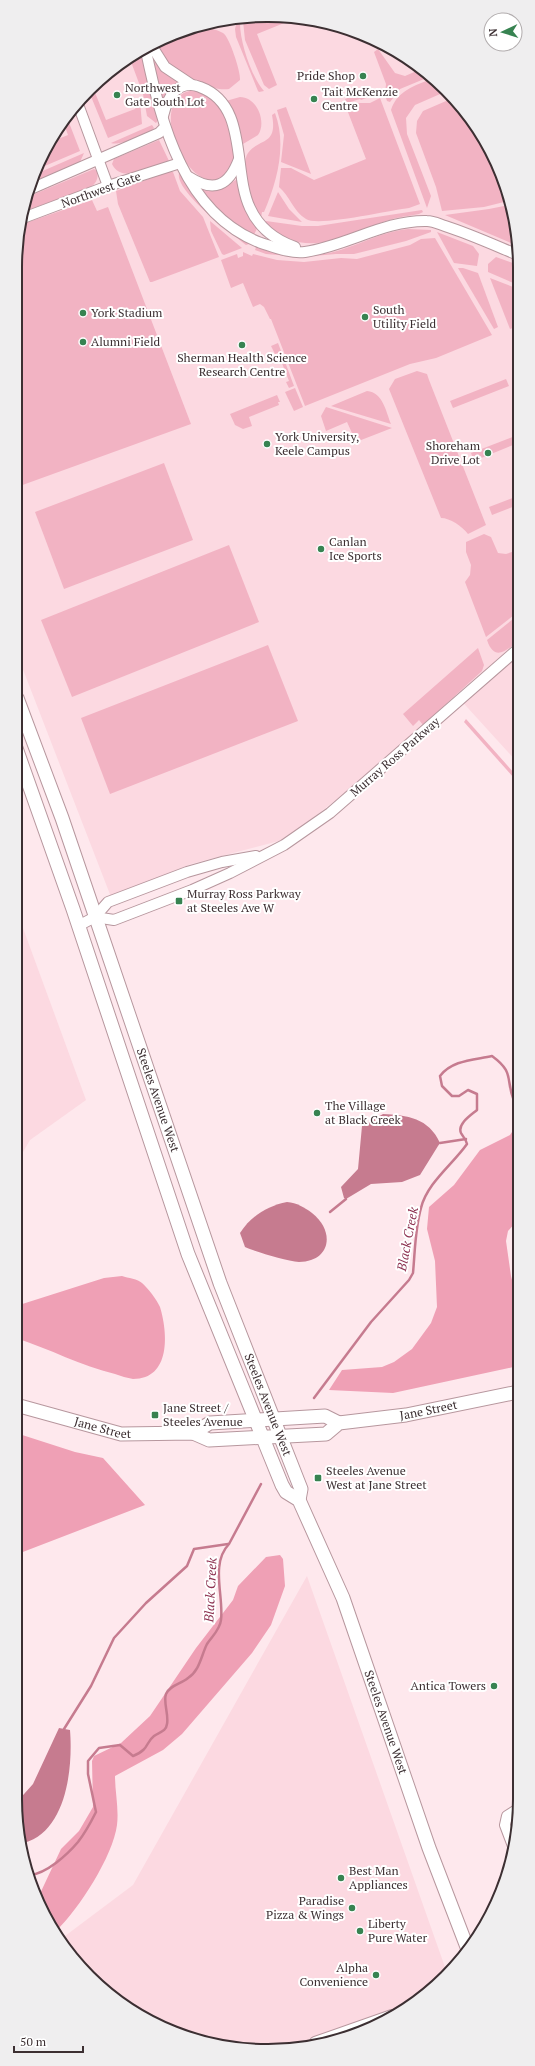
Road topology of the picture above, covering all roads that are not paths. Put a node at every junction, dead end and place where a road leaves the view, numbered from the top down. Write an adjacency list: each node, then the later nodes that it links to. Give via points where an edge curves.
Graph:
1 (154, 50): 3 (street, via 165,67)
2 (147, 54): 5 (street)
3 (192, 85): 5 (street, via 175,90 169,100); 7 (street, via 213,94 226,110 234,128)
4 (80, 110): 6 (street)
5 (164, 122): 6 (street, via 159,133); 8 (street)
6 (99, 158): 10 (street); 11 (street)
7 (239, 159): 9 (street, via 231,177 223,183 207,186); 13 (street, via 247,202 260,225 290,245)
8 (180, 163): 9 (street); 10 (street, Northwest Gate)
9 (188, 176): 13 (street, via 212,209 244,235 273,247 299,252)
10 (108, 186): 12 (street, Northwest Gate)
11 (36, 187)
12 (28, 216)
13 (315, 249): 14 (street, via 329,248 398,224 429,221)
14 (512, 253)
15 (513, 653): 18 (street, Murray Ross Parkway, via 330,813 284,845)
16 (22, 714): 19 (main road, Steeles Avenue West, via 62,818)
17 (22, 765): 20 (main road, Steeles Avenue West)
18 (263, 854): 19 (street, Murray Ross Parkway, via 230,873 192,890 114,920); 19 (street, Murray Ross Parkway, via 187,872 108,902)
19 (95, 917): 20 (street, Murray Ross Parkway); 21 (main road, Steeles Avenue West)
20 (78, 926): 22 (main road, Steeles Avenue West)
21 (158, 1096): 22 (main road); 25 (main road, Steeles Avenue West, via 220,1283)
22 (139, 1102): 26 (main road, Steeles Avenue West, via 188,1254)
23 (513, 1393): 27 (main road, Jane Street, via 413,1414)
24 (22, 1407): 28 (main road, Jane Street, via 122,1434)
25 (274, 1419): 26 (main road, Jane Street); 27 (main road, Jane Street, via 325,1416); 29 (main road, Steeles Avenue West)
26 (255, 1420): 28 (main road, Jane Street, via 210,1423); 30 (main road, Steeles Avenue West)
27 (339, 1423): 29 (main road, Jane Street, via 326,1434)
28 (193, 1433): 30 (main road, Jane Street, via 209,1440)
29 (280, 1436): 30 (main road, Jane Street); 31 (main road, Steeles Avenue West, via 301,1489)
30 (262, 1437): 31 (main road, Steeles Avenue West, via 286,1492)
31 (299, 1500): 34 (main road, Steeles Avenue West, via 343,1598 429,1848)
32 (512, 1813): 33 (street, via 507,1816 505,1825)
33 (510, 1837)
34 (466, 1943)

